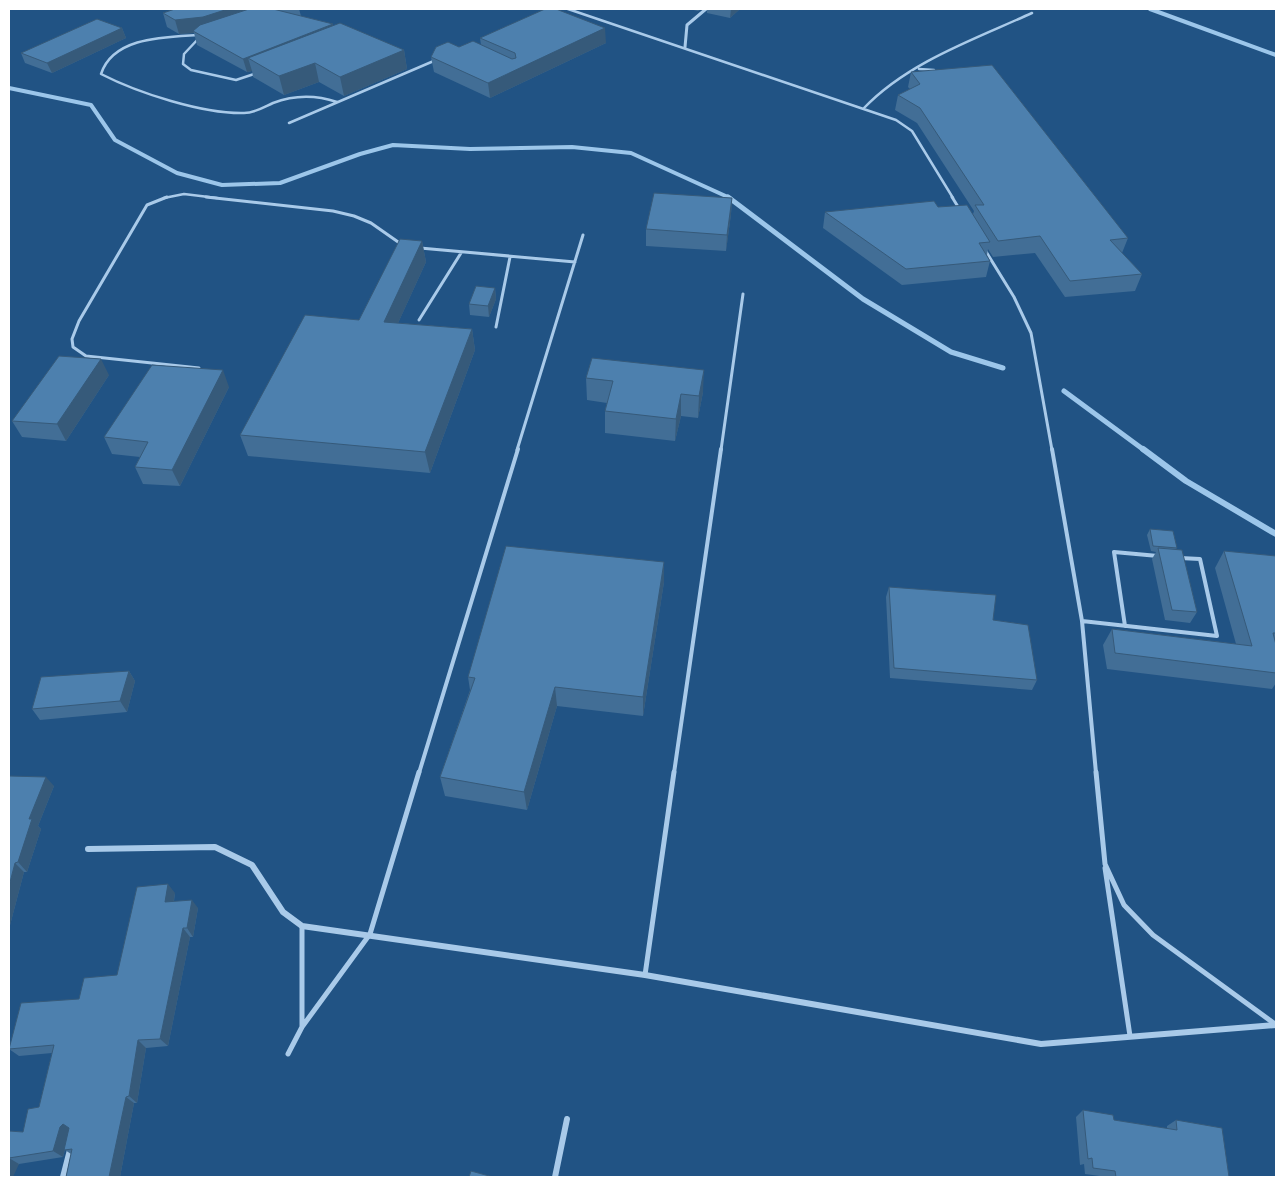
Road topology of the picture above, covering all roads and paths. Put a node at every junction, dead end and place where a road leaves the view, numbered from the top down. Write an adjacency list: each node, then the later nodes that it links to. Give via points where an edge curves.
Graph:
1 (568, 9): 4 (lane)
2 (706, 9): 4 (street, via 687,25)
3 (1032, 14): 6 (lane)
4 (684, 47): 10 (lane)
5 (436, 60): 9 (lane)
6 (916, 69): 7 (lane); 10 (lane, via 879,92)
7 (942, 71)
8 (261, 72): 9 (lane, via 236,80 191,70 183,64 184,54 202,35 159,38 126,47 109,56 101,67 101,74 114,82 232,112 262,110 277,102 308,96 323,96)
9 (337, 102): 11 (lane)
10 (864, 108): 12 (lane, via 896,120 912,131)
11 (289, 123)
12 (963, 214)
13 (583, 235): 19 (lane)
14 (403, 244): 23 (lane, via 371,223 334,212 184,194 171,195 147,205 79,321 72,339 73,347 86,356)
15 (418, 247): 17 (lane)
16 (983, 247): 26 (lane, via 1014,297 1031,333)
17 (462, 253): 18 (lane); 21 (lane)
18 (510, 256): 19 (lane); 22 (lane)
19 (575, 262): 31 (lane)
20 (743, 294): 32 (lane)
21 (419, 320)
22 (496, 327)
23 (198, 368)
24 (1162, 556): 27 (lane, via 1114,552)
25 (1171, 557): 27 (lane, via 1200,559 1217,636)
26 (1082, 621): 27 (lane); 29 (lane)
27 (1125, 626)
28 (88, 850): 30 (street, via 215,847 252,865 283,912)
29 (1105, 864): 33 (lane, via 1124,905 1153,935); 35 (lane)
30 (302, 926): 31 (street); 34 (lane)
31 (370, 934): 32 (street); 34 (lane)
32 (645, 975): 35 (street, via 1041,1044)
33 (1276, 1025): 35 (street)
34 (302, 1027): 36 (lane)
35 (1130, 1036)
36 (288, 1054)
37 (567, 1118): 40 (street)
38 (74, 1135): 39 (street)
39 (63, 1177)
40 (555, 1177)

